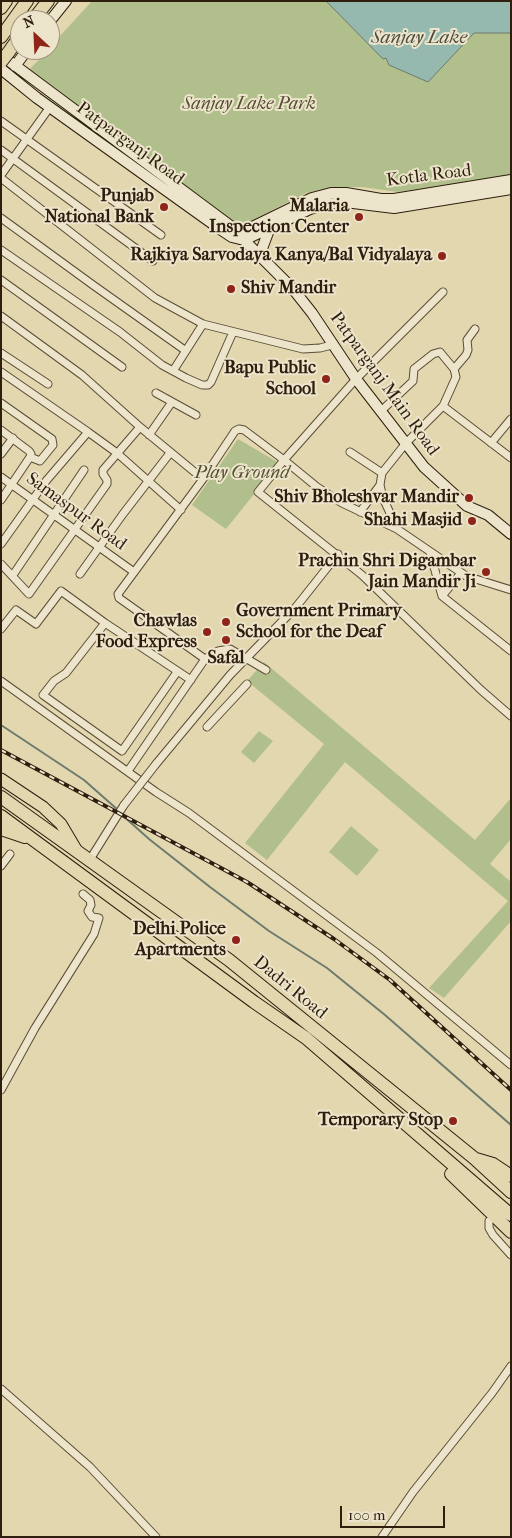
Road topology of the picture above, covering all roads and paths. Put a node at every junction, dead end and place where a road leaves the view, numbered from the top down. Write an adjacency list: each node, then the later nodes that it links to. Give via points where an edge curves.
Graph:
1 (6, 1): 3 (highway)
2 (27, 1): 4 (highway)
3 (1, 8)
4 (1, 37)
5 (10, 54): 7 (highway)
6 (20, 60): 8 (main road)
7 (3, 66): 8 (main road, Patparganj Road); 9 (main road, Patparganj Road)
8 (15, 66): 19 (main road, Patparganj Road)
9 (50, 107): 11 (street); 19 (main road, Patparganj Road, via 220,229 232,237)
10 (1, 121): 11 (street)
11 (27, 138): 13 (street); 18 (street)
12 (1, 150): 13 (street)
13 (13, 158): 14 (street); 22 (street)
14 (1, 177): 26 (street, via 155,298)
15 (510, 189): 17 (main road, Kotla Road, via 394,208 329,203 314,207); 19 (main road, Kotla Road, via 394,199 331,193 312,198)
16 (1, 218): 30 (street)
17 (269, 230): 19 (main road, Kotla Road); 21 (main road)
18 (161, 235)
19 (242, 236): 21 (main road, Patparganj Main Road)
20 (1, 250): 34 (street)
21 (260, 254): 29 (main road, Patparganj Main Road, via 312,313)
22 (153, 261)
23 (1, 280): 32 (street)
24 (443, 292): 36 (street)
25 (1, 316): 45 (street, via 82,375)
26 (203, 324): 28 (street); 30 (street)
27 (475, 329): 33 (street, via 467,340 466,355)
28 (233, 332): 29 (street, via 303,349); 34 (street, via 208,385)
29 (332, 345): 36 (main road, Patparganj Main Road)
30 (186, 351): 34 (street)
31 (1, 352): 37 (street)
32 (122, 367)
33 (454, 369): 41 (street, via 456,377); 42 (street, via 440,352 433,354 414,369 413,381)
34 (173, 371)
35 (1, 372): 47 (street)
36 (356, 379): 42 (main road, Patparganj Main Road); 58 (street)
37 (48, 384)
38 (156, 393): 39 (street)
39 (172, 402): 43 (street); 48 (street)
40 (1, 403): 56 (street, via 52,439 53,445 40,461)
41 (443, 406): 50 (street); 51 (street)
42 (381, 411): 50 (main road, Patparganj Main Road)
43 (196, 415)
44 (511, 419): 51 (street)
45 (140, 427): 48 (street); 53 (street)
46 (1, 430): 49 (street)
47 (88, 432): 53 (street); 66 (street)
48 (149, 435): 54 (street)
49 (12, 438): 55 (street); 56 (street, via 29,451)
50 (406, 443): 60 (street); 73 (main road, Patparganj Main Road, via 424,467 468,506 488,515)
51 (491, 443): 57 (street)
52 (350, 452): 60 (street)
53 (117, 453): 63 (street); 71 (street, via 102,472 107,484)
54 (170, 453): 62 (street); 63 (street)
55 (1, 454)
56 (30, 458): 64 (street)
57 (511, 458)
58 (284, 460): 62 (street, via 239,429); 69 (street, via 317,487); 77 (street, via 258,492)
59 (84, 470): 70 (street)
60 (382, 474): 65 (street)
61 (1, 477): 64 (street, Samaspur Road)
62 (203, 479): 68 (street)
63 (148, 481): 68 (street); 75 (street)
64 (12, 484): 66 (street, Samaspur Road); 67 (street)
65 (380, 485): 69 (street); 72 (street)
66 (33, 499): 70 (street, Samaspur Road); 74 (street)
67 (1, 500)
68 (180, 510): 79 (street)
69 (360, 512): 72 (street)
70 (53, 513): 71 (street, Samaspur Road); 82 (street)
71 (74, 528): 75 (street, Samaspur Road); 82 (street, via 29,594)
72 (397, 529): 76 (street)
73 (511, 534)
74 (1, 544)
75 (99, 547): 79 (street, Samaspur Road); 81 (street)
76 (430, 552): 80 (street); 84 (street)
77 (338, 554): 88 (street, via 296,607); 95 (street)
78 (1, 564): 82 (street)
79 (134, 572): 89 (street, via 118,598)
80 (461, 573): 83 (street); 84 (street)
81 (80, 574)
82 (13, 575)
83 (511, 590)
84 (442, 596): 87 (street)
85 (105, 623): 86 (street, via 61,591 36,624 16,610); 91 (street); 97 (street, via 66,673 54,681 43,695)
86 (1, 629)
87 (511, 651)
88 (247, 658): 89 (street, via 230,649 218,651); 90 (street); 106 (street, bridge, via 156,764 124,805)
89 (205, 659): 92 (street)
90 (266, 670)
91 (177, 672): 92 (street); 97 (street)
92 (190, 680): 99 (street)
93 (1, 681): 98 (street)
94 (247, 684): 96 (street)
95 (511, 716)
96 (207, 727)
97 (122, 751): 98 (street)
98 (115, 762): 99 (street)
99 (128, 771): 109 (street, via 376,953)
100 (1, 779): 104 (main road, via 43,807 61,824)
101 (1, 797): 104 (highway, Dadri Road)
102 (1, 816): 103 (highway, Dadri Road)
103 (7, 826): 111 (highway, Dadri Road, via 37,841 306,1038)
104 (78, 852): 106 (highway, Dadri Road)
105 (10, 854): 107 (street)
106 (89, 860): 112 (highway, Dadri Road, via 229,960)
107 (1, 866)
108 (83, 894): 110 (street, via 90,900 88,911 92,917 99,918 94,934)
109 (511, 1065)
110 (1, 1090)
111 (391, 1111): 115 (highway); 117 (highway, via 426,1150)
112 (474, 1158): 113 (highway, via 493,1164); 114 (highway)
113 (511, 1176)
114 (511, 1192)
115 (511, 1215)
116 (489, 1221): 118 (street, via 493,1236)
117 (511, 1232)
118 (511, 1255)
119 (511, 1366): 122 (street)
120 (1, 1389): 121 (street, via 90,1467)
121 (156, 1537)
122 (382, 1537)

